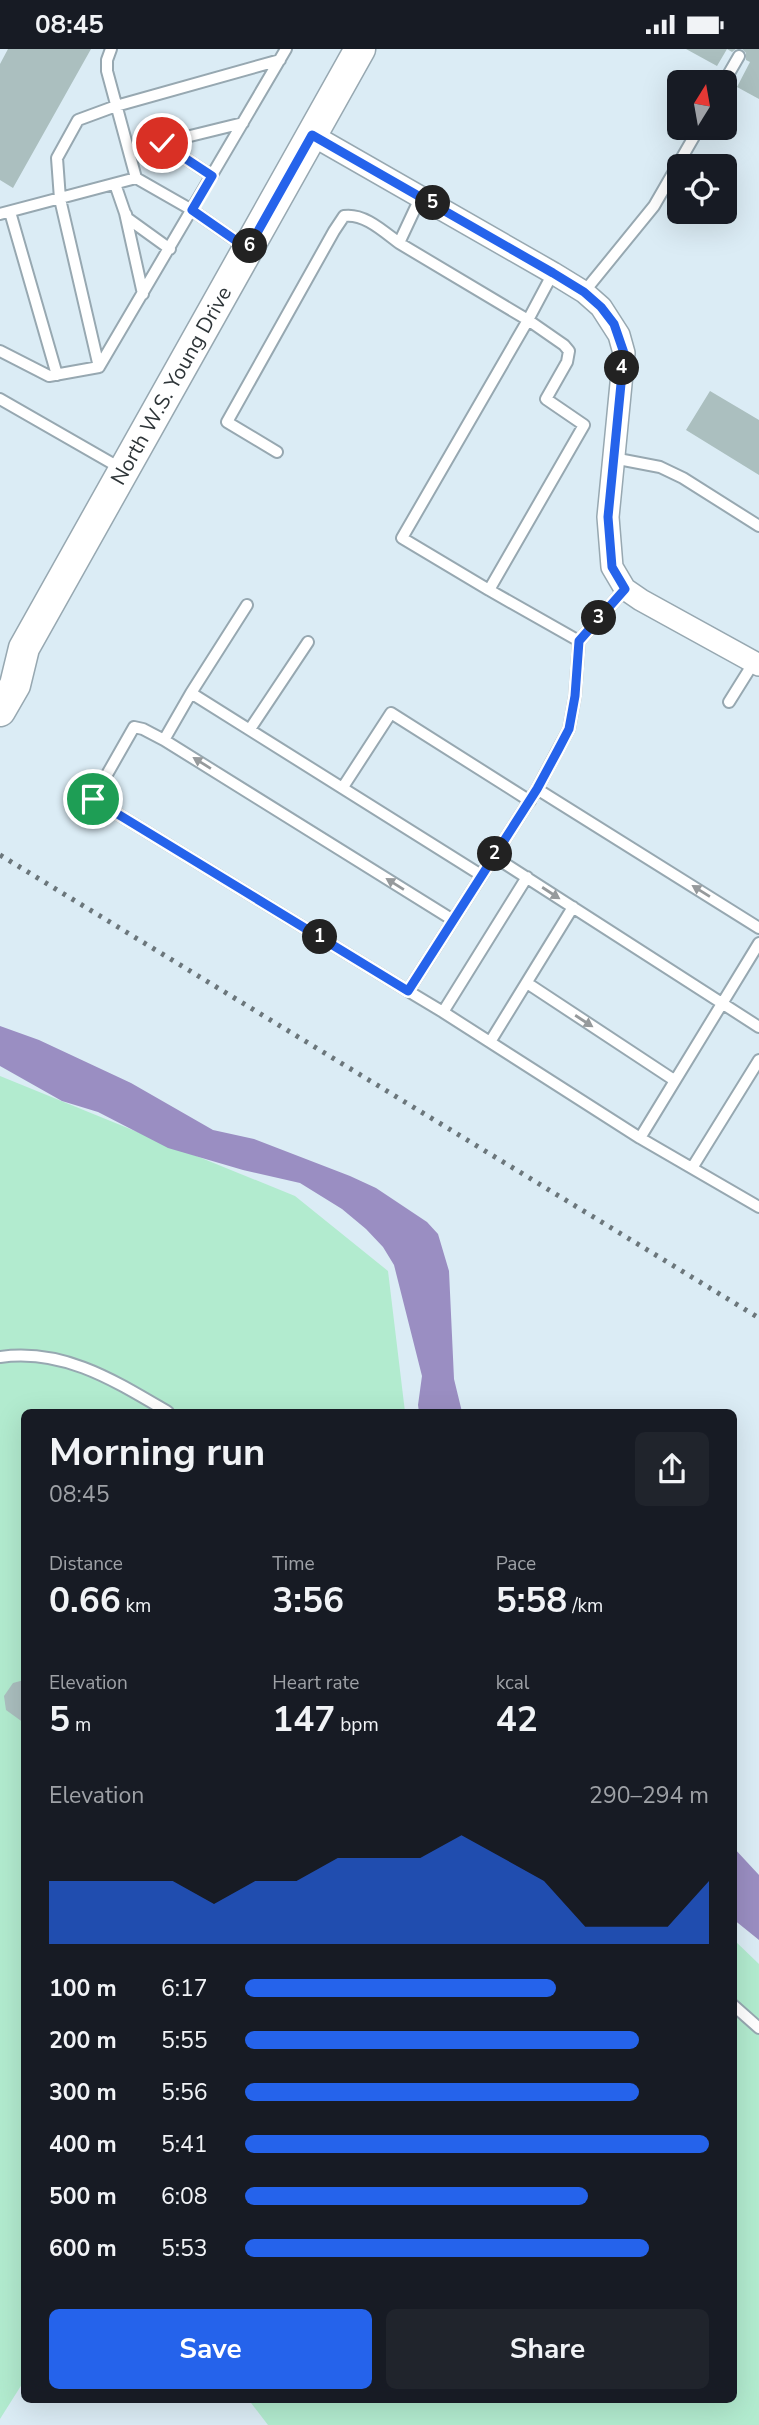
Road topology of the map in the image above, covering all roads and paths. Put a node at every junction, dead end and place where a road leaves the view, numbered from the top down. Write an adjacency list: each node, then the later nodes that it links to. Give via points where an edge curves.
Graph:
1 (111, 49): 7 (lane, via 106,64)
2 (286, 49): 5 (lane)
3 (360, 49): 9 (main road, North W.S. Young Drive)
4 (739, 56): 6 (lane)
5 (280, 60): 7 (lane); 8 (lane)
6 (731, 70)
7 (116, 106): 12 (lane); 17 (lane, via 78,120 57,158)
8 (243, 123): 11 (lane); 13 (lane)
9 (312, 135): 16 (street); 23 (main road, North W.S. Young Drive)
10 (692, 140): 25 (lane, via 663,193)
11 (162, 143): 12 (lane); 13 (lane)
12 (129, 151): 14 (lane)
13 (212, 176): 18 (lane)
14 (136, 178): 15 (lane); 18 (lane)
15 (115, 184): 17 (lane); 20 (lane)
16 (421, 196): 21 (lane); 24 (street)
17 (60, 199): 19 (lane); 29 (lane)
18 (192, 210): 22 (lane); 23 (lane)
19 (5, 213): 30 (lane)
20 (125, 213): 22 (lane); 26 (lane)
21 (399, 243): 27 (lane); 32 (lane, via 354,214 344,216 334,230 227,422)
22 (170, 249): 26 (lane)
23 (248, 249): 34 (main road, North W.S. Young Drive)
24 (553, 273): 25 (street); 27 (lane)
25 (584, 292): 33 (street, via 614,324 624,353)
26 (143, 294): 29 (lane)
27 (528, 320): 37 (lane, via 569,351 546,399 584,425); 37 (lane, via 402,538)
28 (0, 351): 30 (lane, via 50,376)
29 (99, 367): 30 (lane)
30 (57, 375)
31 (0, 399): 34 (lane)
32 (277, 452)
33 (613, 458): 35 (lane, via 671,472); 36 (street, via 608,517 612,567)
34 (124, 470): 42 (main road, North W.S. Young Drive)
35 (759, 526)
36 (625, 589): 39 (lane); 41 (street)
37 (489, 590): 39 (lane)
38 (247, 605): 43 (lane)
39 (579, 641): 49 (lane, via 569,729)
40 (308, 642): 46 (lane)
41 (756, 664): 44 (lane)
42 (8, 678): 45 (main road, North W.S. Young Drive)
43 (191, 693): 46 (lane); 47 (lane)
44 (729, 702)
45 (0, 711)
46 (250, 729): 48 (lane)
47 (164, 740): 55 (lane, one-way to 47); 59 (lane, via 134,727 93,799)
48 (343, 787): 50 (lane, via 391,713); 52 (lane)
49 (537, 789): 50 (lane); 56 (lane, one-way to 49)
50 (530, 800): 51 (lane)
51 (493, 856): 52 (lane); 53 (lane)
52 (481, 875): 55 (lane)
53 (527, 877): 54 (lane, one-way to 54); 61 (lane)
54 (573, 907): 58 (lane); 60 (lane)
55 (453, 920): 59 (lane)
56 (759, 928)
57 (759, 943): 60 (lane)
58 (527, 983): 63 (lane); 65 (lane, one-way to 65)
59 (408, 991): 61 (lane)
60 (721, 1002): 62 (lane); 65 (lane)
61 (443, 1011): 63 (lane)
62 (758, 1024)
63 (490, 1042): 66 (lane)
64 (759, 1060): 67 (lane)
65 (674, 1080): 66 (lane)
66 (640, 1138): 67 (lane)
67 (692, 1168): 68 (lane)
68 (759, 1207)
69 (0, 1357): 70 (lane, via 35,1355 65,1360)
70 (163, 1409)
71 (737, 2009): 72 (lane)
72 (759, 2028)

